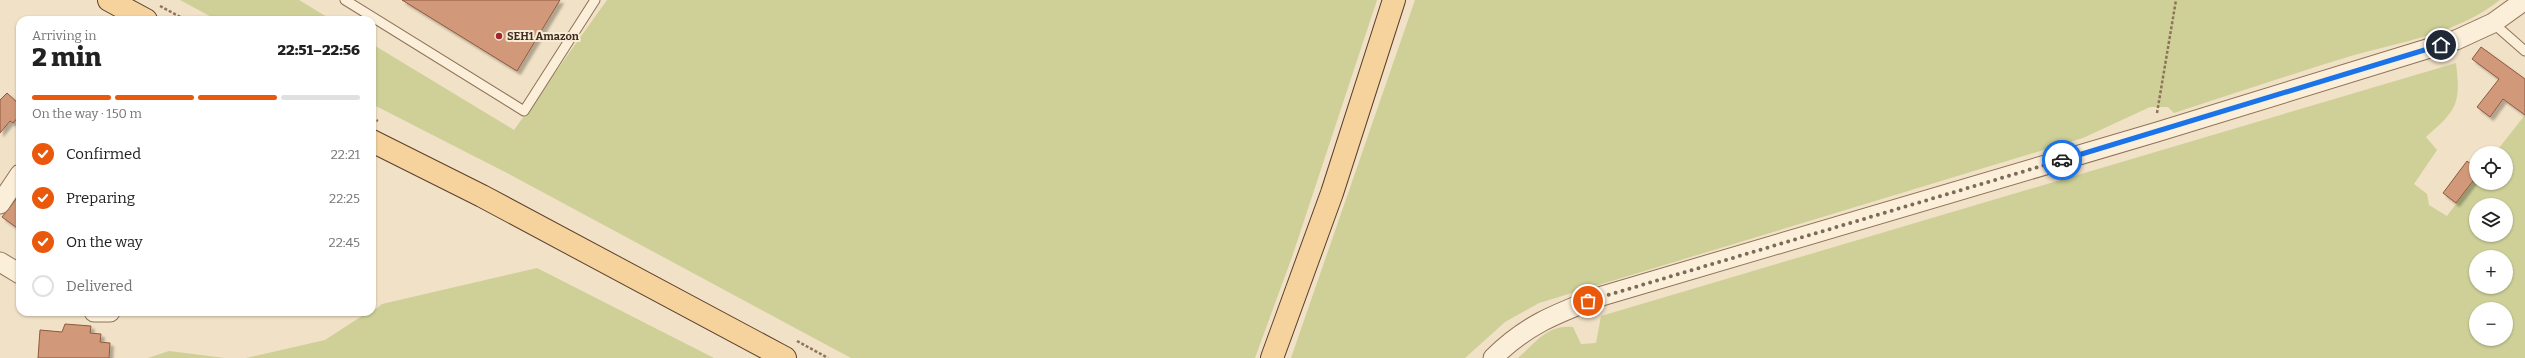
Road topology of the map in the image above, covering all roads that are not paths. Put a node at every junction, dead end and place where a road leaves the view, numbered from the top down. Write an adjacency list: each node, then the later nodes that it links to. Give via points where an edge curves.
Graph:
1 (109, 0): 6 (main road)
2 (345, 0): 7 (lane)
3 (595, 0): 8 (lane, via 524,112)
4 (1394, 0): 17 (main road, via 1332,193)
5 (2525, 0): 9 (street)
6 (151, 12)
7 (371, 16)
8 (376, 19)
9 (2493, 23): 10 (lane); 18 (street, via 2456,40 2157,132 1602,296 1546,317 1507,343)
10 (2525, 51)
11 (376, 143): 16 (main road, via 482,196)
12 (16, 180): 13 (street)
13 (0, 204)
14 (0, 262): 15 (street)
15 (16, 272)
16 (785, 358)
17 (1272, 358)
18 (1493, 358)

